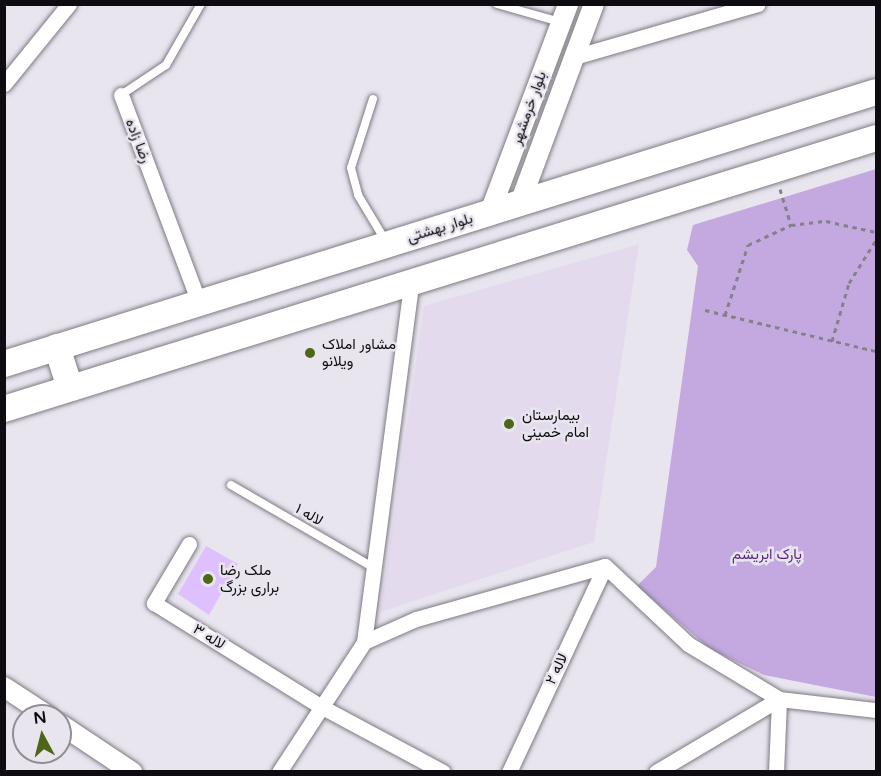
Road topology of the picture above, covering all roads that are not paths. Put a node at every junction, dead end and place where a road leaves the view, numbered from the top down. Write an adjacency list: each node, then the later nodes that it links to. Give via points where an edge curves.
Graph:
1 (69, 4): 8 (street)
2 (201, 4): 10 (lane, رضا زاده, via 166,65)
3 (497, 4): 6 (lane)
4 (594, 4): 7 (street, بلوار خرمشهر)
5 (758, 4): 7 (street)
6 (565, 13): 14 (street, بلوار خرمشهر)
7 (574, 57): 13 (street, بلوار خرمشهر)
8 (4, 84)
9 (876, 92): 13 (main road, بلوار بهشتی)
10 (121, 95): 17 (street, رضا زاده)
11 (373, 99): 15 (lane, via 351,168 358,195)
12 (876, 138): 16 (main road)
13 (520, 203): 14 (main road, بلوار بهشتی)
14 (490, 212): 15 (main road, بلوار بهشتی)
15 (388, 244): 17 (main road, بلوار بهشتی)
16 (411, 283): 20 (main road); 25 (street)
17 (199, 303): 18 (main road, بلوار بهشتی)
18 (57, 347): 19 (main road, بلوار بهشتی); 20 (main road)
19 (4, 364)
20 (70, 388): 21 (main road)
21 (4, 409)
22 (231, 485): 25 (lane, لاله ۱)
23 (189, 544): 30 (street, لاله ۳, via 154,603)
24 (605, 566): 26 (street, via 416,619); 28 (street, via 688,644); 36 (street, لاله ۲)
25 (374, 568): 26 (street)
26 (364, 642): 30 (street)
27 (4, 687): 29 (street)
28 (779, 699): 31 (street); 37 (street); 38 (street)
29 (30, 704)
30 (322, 707): 34 (street); 35 (street)
31 (876, 710)
32 (72, 732): 33 (street)
33 (132, 771)
34 (279, 771)
35 (443, 771)
36 (509, 771)
37 (656, 771)
38 (776, 771)

